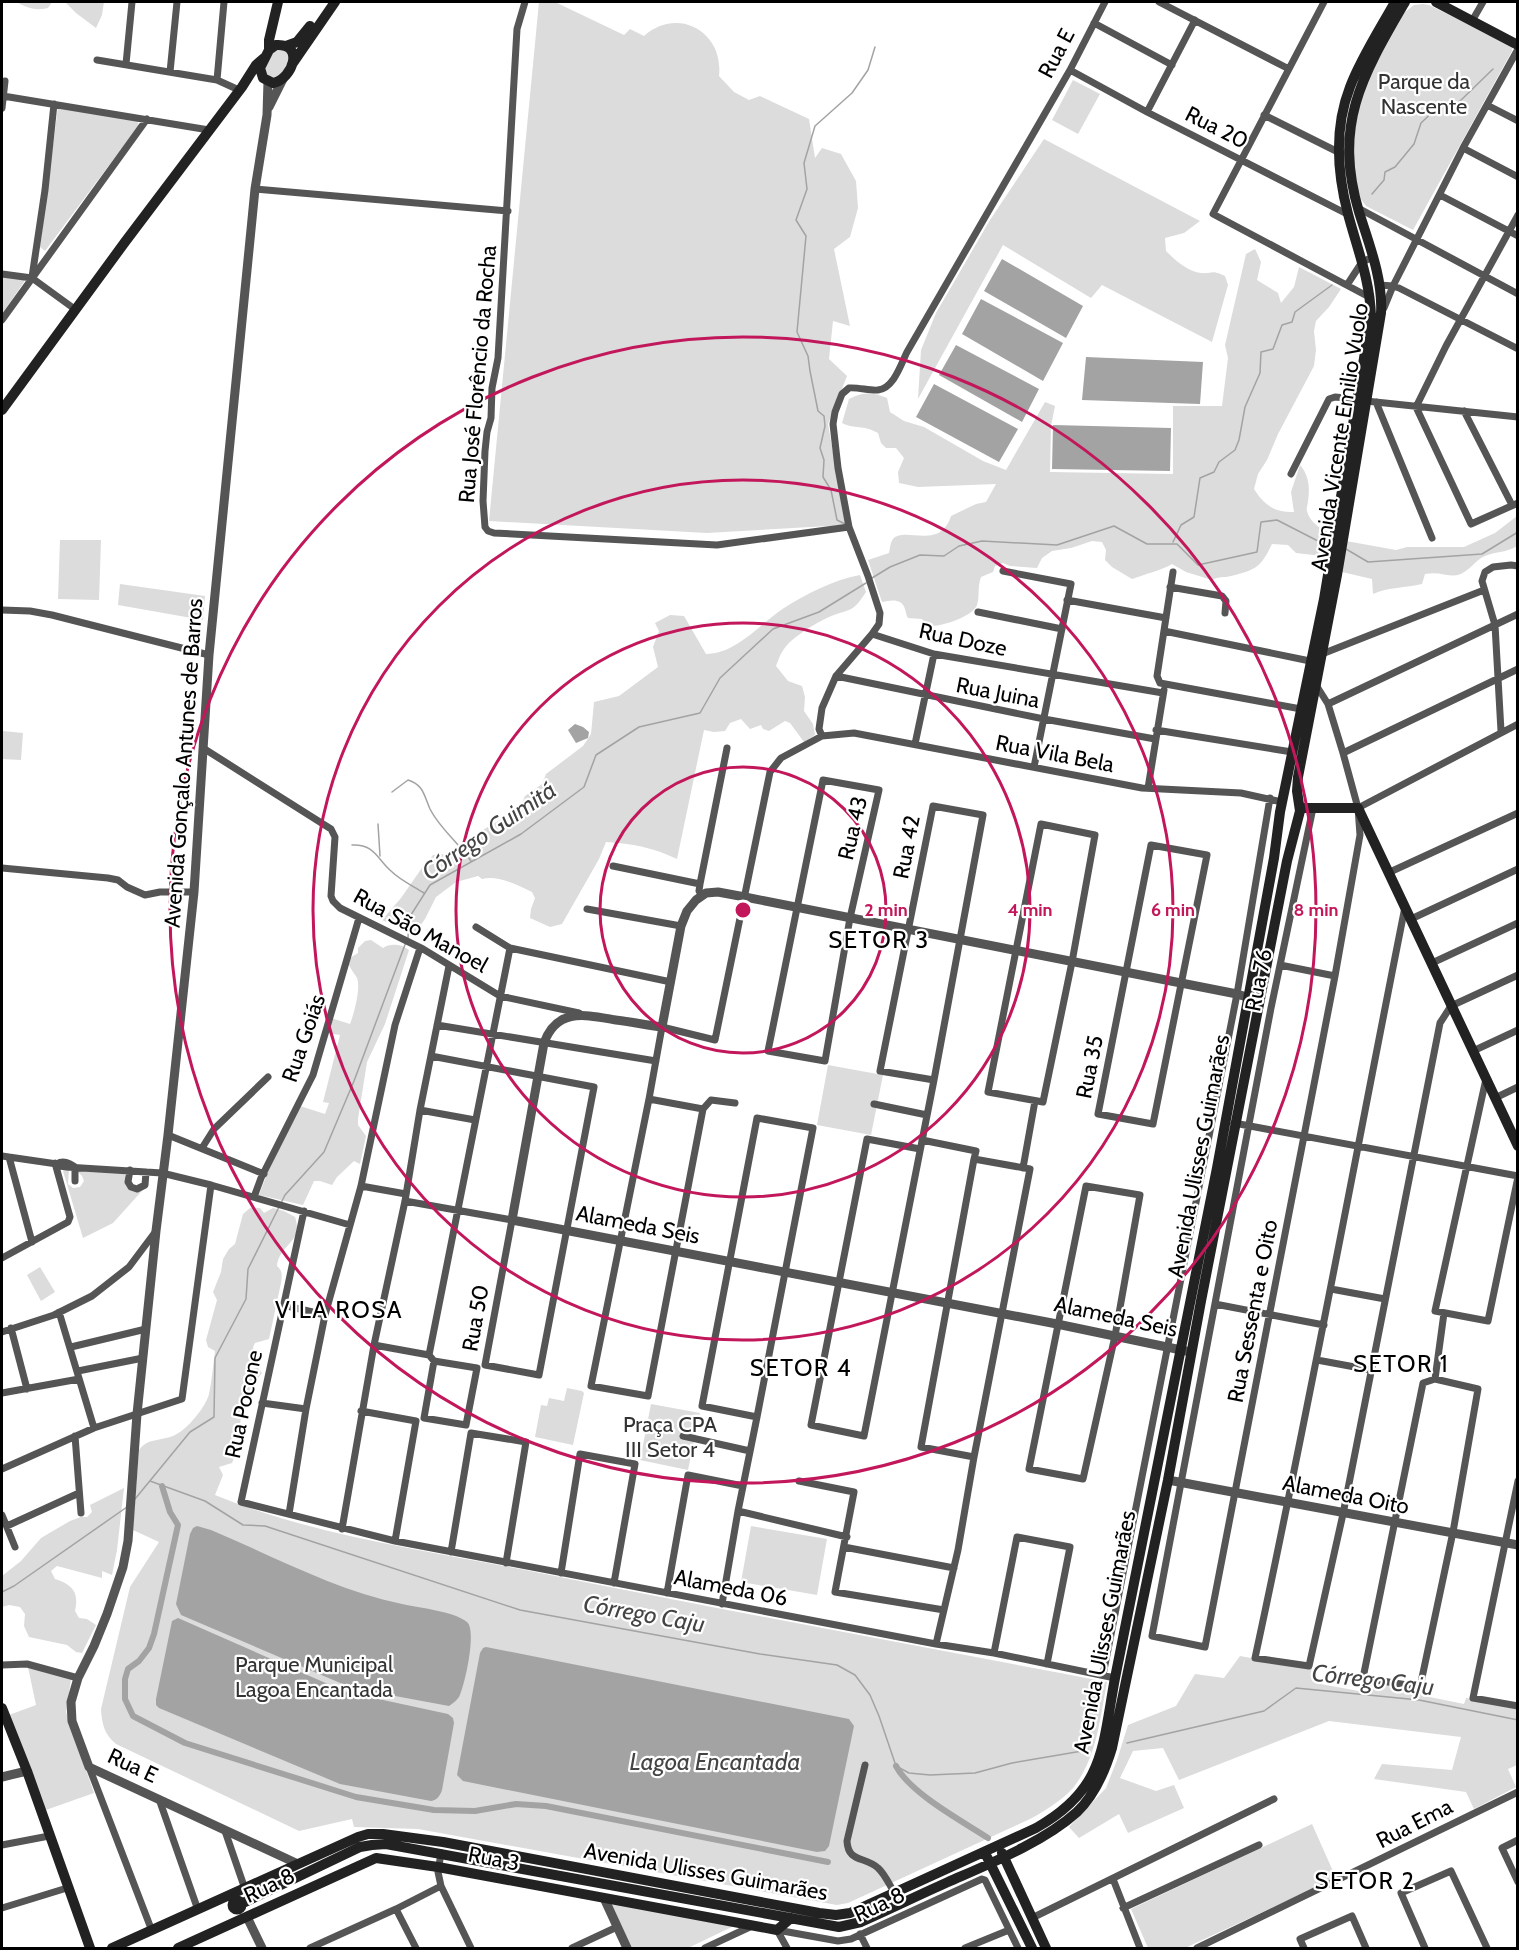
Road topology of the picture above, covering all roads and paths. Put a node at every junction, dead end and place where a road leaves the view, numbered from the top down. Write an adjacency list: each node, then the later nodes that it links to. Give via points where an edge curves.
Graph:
1 (132, 2): 24 (street)
2 (177, 2): 29 (street)
3 (224, 2): 32 (street)
4 (279, 2): 19 (main road, via 278,35); 21 (main road)
5 (328, 2): 19 (main road, via 300,39)
6 (335, 2): 26 (main road)
7 (525, 2): 52 (street, Rua José Florêncio da Rocha, via 518,29)
8 (1105, 2): 17 (street, Rua E)
9 (1159, 2): 15 (street)
10 (1324, 2): 27 (street)
11 (1395, 2): 46 (main road, Avenida Vicente Emilio Vuolo, via 1350,87)
12 (1405, 2): 51 (main road, Avenida Vicente Emilio Vuolo, via 1354,106 1348,148)
13 (1435, 2): 16 (main road)
14 (1483, 2): 16 (street)
15 (1195, 20): 25 (street); 27 (street)
16 (1473, 21): 18 (main road)
17 (1094, 22): 25 (street); 28 (street, Rua E)
18 (1518, 45)
19 (285, 46): 21 (main road, via 276,45); 26 (main road, via 293,55)
20 (1518, 49): 23 (street)
21 (266, 54): 30 (main road, via 260,68); 34 (main road)
22 (97, 60): 24 (street)
23 (1515, 62): 37 (street)
24 (126, 64): 29 (street)
25 (1172, 65): 39 (street)
26 (292, 66): 31 (main road)
27 (1289, 69): 41 (street)
28 (1070, 70): 39 (street, Rua 20); 79 (street, Rua E, via 895,376 879,390 849,388 842,394 833,434)
29 (170, 72): 32 (street)
30 (265, 79): 31 (main road); 34 (main road, via 252,79); 40 (street, Avenida Gonçalo Antunes de Barros)
31 (283, 79): 40 (street, Avenida Gonçalo Antunes de Barros)
32 (217, 80): 34 (street)
33 (5, 81): 35 (street)
34 (241, 88): 44 (main road)
35 (3, 96): 36 (street); 38 (street)
36 (54, 104): 42 (street); 61 (street)
37 (1487, 105): 43 (street); 45 (street)
38 (2, 108)
39 (1147, 112): 47 (street, Rua 20)
40 (267, 115): 49 (street, Avenida Gonçalo Antunes de Barros)
41 (1264, 115): 46 (street); 47 (street)
42 (147, 119): 44 (street); 61 (street)
43 (1518, 121)
44 (210, 130): 67 (main road)
45 (1463, 148): 48 (street); 50 (street)
46 (1338, 152): 53 (main road, Avenida Vicente Emilio Vuolo)
47 (1241, 159): 53 (street, Rua 20); 62 (street, via 1212,214)
48 (1518, 177)
49 (255, 189): 52 (street); 99 (street, Avenida Gonçalo Antunes de Barros)
50 (1440, 195): 55 (street); 57 (street)
51 (1358, 208): 57 (street); 58 (main road, Avenida Vicente Emilio Vuolo)
52 (508, 211): 79 (street, Rua José Florêncio da Rocha, via 498,358 485,451 483,518 488,531 717,545)
53 (1348, 215): 58 (main road, Avenida Vicente Emilio Vuolo)
54 (1518, 215): 55 (street)
55 (1509, 232): 56 (street); 60 (street)
56 (1518, 236)
57 (1417, 240): 60 (street); 64 (street)
58 (1368, 259): 62 (street); 63 (main road, Avenida Vicente Emilio Vuolo); 66 (main road, Avenida Vicente Emilio Vuolo)
59 (2, 274): 61 (street)
60 (1484, 276): 65 (street); 69 (street)
61 (32, 278): 67 (street); 70 (street)
62 (1347, 285): 66 (street)
63 (1380, 285): 64 (street); 68 (main road, Avenida Vicente Emilio Vuolo)
64 (1393, 286): 68 (street); 69 (street)
65 (1518, 294)
66 (1370, 298): 72 (main road, Avenida Vicente Emilio Vuolo)
67 (75, 310): 74 (main road)
68 (1381, 314): 72 (main road, Avenida Vicente Emilio Vuolo)
69 (1461, 319): 71 (street); 73 (street)
70 (2, 320)
71 (1518, 349)
72 (1366, 401): 73 (street); 77 (street, via 1329,399); 80 (street); 81 (main road, Avenida Vicente Emilio Vuolo)
73 (1416, 407): 75 (street); 78 (street, via 1471,524)
74 (2, 410)
75 (1464, 411): 76 (street); 78 (street)
76 (1518, 417)
77 (1292, 474)
78 (1515, 504)
79 (849, 527): 96 (street, Rua E, via 880,613)
80 (1432, 538)
81 (1335, 559): 98 (main road, Avenida Vicente Emilio Vuolo); 100 (main road, Avenida Vicente Emilio Vuolo)
82 (1518, 566): 86 (street, via 1493,567 1485,572)
83 (1003, 571): 87 (street, via 1071,584)
84 (1173, 572): 85 (street)
85 (1170, 587): 90 (street, via 1222,596 1226,601); 92 (street)
86 (1484, 590): 93 (street); 98 (street)
87 (1067, 600): 92 (street); 94 (street)
88 (2, 610): 99 (street, via 52,615)
89 (978, 612): 94 (street)
90 (1225, 613)
91 (1518, 614): 93 (street)
92 (1166, 618): 95 (street)
93 (1495, 625): 104 (street); 109 (street)
94 (1062, 629): 102 (street)
95 (1164, 631): 100 (street); 105 (street, via 1157,676)
96 (872, 634): 97 (street, Rua Doze); 103 (street)
97 (934, 654): 102 (street, Rua Doze); 108 (street)
98 (1322, 654): 106 (main road, Avenida Vicente Emilio Vuolo)
99 (209, 655): 118 (street, Avenida Gonçalo Antunes de Barros)
100 (1310, 661): 110 (main road, Avenida Vicente Emilio Vuolo)
101 (1518, 669): 104 (street)
102 (1053, 675): 107 (street, Rua Doze); 111 (street)
103 (836, 676): 108 (street, Rua Juina); 115 (street, via 822,708)
104 (1499, 679): 114 (street); 121 (street)
105 (1165, 684): 107 (street); 110 (street)
106 (1316, 685): 109 (street, Rua Sessenta e Oito); 128 (main road, Avenida Vicente Emilio Vuolo, via 1298,777)
107 (1163, 693): 113 (street)
108 (925, 696): 111 (street, Rua Juina); 117 (street)
109 (1328, 704): 121 (street, Rua Sessenta e Oito)
110 (1301, 709): 120 (main road, Avenida Vicente Emilio Vuolo)
111 (1044, 719): 116 (street, Rua Juina); 122 (street)
112 (1518, 724): 114 (street)
113 (1156, 730): 116 (street); 120 (street)
114 (1501, 731): 127 (street)
115 (822, 735): 117 (street, Rua Vila Bela, via 854,733); 138 (street, via 781,758 770,772)
116 (1155, 739): 123 (street)
117 (915, 744): 122 (street, Rua Vila Bela)
118 (203, 748): 136 (street, Avenida Gonçalo Antunes de Barros); 142 (street, Rua São Manoel, via 331,829 335,837 331,896 340,908)
119 (727, 748): 135 (street)
120 (1292, 752): 125 (main road, Avenida Vicente Emilio Vuolo)
121 (1343, 753): 127 (street, Rua Sessenta e Oito)
122 (1034, 767): 123 (street, Rua Vila Bela)
123 (1148, 788): 124 (street, Rua Vila Bela)
124 (1270, 798): 125 (street, Rua Vila Bela); 162 (street)
125 (1282, 802): 128 (main road, via 1292,801); 130 (main road, Avenida Vicente Emilio Vuolo)
126 (1313, 808): 127 (main road); 128 (main road); 155 (street, Rua 76)
127 (1358, 808): 134 (main road); 159 (street, Rua Sessenta e Oito, via 1360,835)
128 (1298, 810): 130 (main road, via 1288,820); 164 (main road, Avenida Ulisses Guimarães)
129 (1518, 813): 134 (street)
130 (1279, 815): 164 (main road, Avenida Ulisses Guimarães)
131 (613, 866): 135 (street)
132 (2, 868): 136 (street, via 108,878 145,895)
133 (1518, 869): 144 (street)
134 (1390, 872): 139 (main road)
135 (700, 884): 137 (street)
136 (194, 892): 193 (street, Avenida Gonçalo Antunes de Barros)
137 (702, 896): 138 (street, via 718,892); 146 (street, via 687,911)
138 (745, 897): 140 (street); 169 (street, Rua São Manoel, via 715,1040)
139 (1405, 907): 144 (main road); 197 (street)
140 (798, 908): 143 (street); 143 (street, Rua 43, via 823,780 879,790); 143 (street, via 768,1051 825,1061)
141 (587, 909): 146 (street)
142 (359, 918): 150 (street, Rua São Manoel); 210 (street, Rua Goiás, via 314,1075)
143 (850, 918): 148 (street)
144 (1411, 919): 154 (main road)
145 (1518, 923): 154 (street)
146 (681, 926): 160 (street)
147 (476, 927): 151 (street)
148 (908, 929): 149 (street); 149 (street, Rua 42, via 933,806 983,815); 180 (street, via 880,1071)
149 (960, 940): 152 (street); 180 (street)
150 (420, 948): 156 (street, Rua São Manoel); 214 (street, via 395,1024)
151 (510, 948): 160 (street); 163 (street)
152 (1014, 950): 153 (street); 153 (street, via 1041,824 1095,834); 184 (street, via 988,1092)
153 (1072, 962): 157 (street); 184 (street, via 1043,1102)
154 (1432, 963): 165 (main road)
155 (1280, 965): 159 (street); 166 (street, Rua 76)
156 (449, 966): 163 (street, Rua São Manoel); 168 (street)
157 (1126, 972): 161 (street); 161 (street, via 1151,845 1207,855); 161 (street, Rua 35, via 1098,1113 1153,1124)
158 (1518, 975): 165 (street)
159 (1335, 976): 194 (street, Rua Sessenta e Oito)
160 (671, 982): 169 (street)
161 (1181, 983): 162 (street)
162 (1237, 994): 164 (street); 248 (street)
163 (500, 996): 167 (street, Rua São Manoel); 171 (street, Rua São Manoel)
164 (1253, 1000): 166 (street); 191 (main road, Avenida Ulisses Guimarães)
165 (1451, 1006): 173 (main road); 201 (street, via 1440,1023)
166 (1271, 1008): 192 (street, Rua 76)
167 (582, 1014): 169 (street, Rua São Manoel); 172 (street, via 558,1022)
168 (437, 1025): 171 (street); 174 (street)
169 (662, 1027): 175 (street)
170 (1518, 1030): 173 (street)
171 (492, 1035): 172 (street); 176 (street, Rua São Manoel)
172 (544, 1043): 175 (street); 178 (street)
173 (1473, 1051): 179 (main road)
174 (431, 1056): 176 (street); 187 (street)
175 (656, 1061): 183 (street)
176 (486, 1067): 178 (street); 190 (street, Rua São Manoel)
177 (268, 1077): 198 (street, via 214,1129)
178 (539, 1077): 219 (street); 221 (street, via 594,1087)
179 (1486, 1079): 182 (main road); 205 (street)
180 (934, 1080): 189 (street)
181 (1518, 1087): 182 (street)
182 (1495, 1098): 196 (main road)
183 (649, 1099): 188 (street); 223 (street)
184 (1035, 1101): 206 (street)
185 (735, 1103): 188 (street, via 711,1100)
186 (874, 1104): 189 (street)
187 (420, 1110): 190 (street); 216 (street)
188 (703, 1110): 225 (street)
189 (927, 1115): 195 (street)
190 (475, 1120): 217 (street, Rua São Manoel)
191 (1231, 1122): 192 (street); 250 (main road, Avenida Ulisses Guimarães)
192 (1249, 1125): 194 (street); 234 (street, Rua 76)
193 (168, 1135): 198 (street); 209 (street, Avenida Gonçalo Antunes de Barros)
194 (1304, 1136): 197 (street); 239 (street, Rua Sessenta e Oito)
195 (922, 1140): 199 (street); 202 (street, via 976,1151)
196 (1517, 1142)
197 (1357, 1145): 201 (street); 230 (street)
198 (202, 1148): 210 (street)
199 (920, 1149): 229 (street, via 867,1139); 231 (street)
200 (5, 1157): 203 (street); 224 (street)
201 (1413, 1157): 205 (street); 232 (street)
202 (974, 1159): 206 (street); 233 (street)
203 (56, 1163): 204 (street, via 67,1162); 224 (street, via 70,1220)
204 (75, 1167): 207 (street); 212 (street)
205 (1467, 1167): 211 (street); 237 (street, via 1435,1311)
206 (1023, 1168): 238 (street, via 1030,1169)
207 (130, 1170): 208 (street); 208 (street, via 128,1182 137,1189 145,1185)
208 (146, 1172): 209 (street)
209 (162, 1173): 213 (street); 222 (street, Avenida Gonçalo Antunes de Barros)
210 (264, 1174): 215 (street, Rua Goiás)
211 (1518, 1176): 237 (street, via 1488,1321)
212 (75, 1180)
213 (211, 1185): 215 (street); 262 (street, via 182,1399)
214 (361, 1186): 216 (street, Alameda Seis); 220 (street)
215 (254, 1197): 218 (street)
216 (405, 1197): 217 (street, Alameda Seis); 247 (street)
217 (457, 1210): 219 (street, Alameda Seis); 252 (street, Rua São Manoel)
218 (304, 1211): 220 (street); 235 (street, Rua Pocone)
219 (512, 1220): 221 (street, Alameda Seis); 221 (street, Rua 50, via 484,1365 539,1375)
220 (350, 1225): 240 (street)
221 (567, 1230): 223 (street, Alameda Seis)
222 (156, 1231): 236 (street, via 129,1267 92,1296); 244 (street, Avenida Gonçalo Antunes de Barros)
223 (620, 1240): 225 (street, Alameda Seis); 225 (street, via 591,1386 648,1396)
224 (32, 1242): 226 (street)
225 (676, 1251): 227 (street, Alameda Seis)
226 (2, 1258)
227 (729, 1261): 228 (street, Alameda Seis); 228 (street, via 758,1118 813,1128); 263 (street, via 702,1406)
228 (784, 1272): 229 (street, Alameda Seis); 263 (street)
229 (839, 1282): 231 (street, Alameda Seis); 231 (street, via 811,1425 864,1436)
230 (1331, 1289): 232 (street); 242 (street)
231 (892, 1293): 233 (street, Alameda Seis)
232 (1385, 1299): 254 (street)
233 (947, 1303): 238 (street, Alameda Seis); 268 (street, via 921,1447)
234 (1215, 1304): 239 (street); 273 (street, Rua 76)
235 (283, 1305): 240 (street); 259 (street, Rua Pocone)
236 (59, 1312): 243 (street); 249 (street)
237 (1444, 1313): 256 (street)
238 (1002, 1314): 241 (street, Alameda Seis); 268 (street)
239 (1270, 1314): 242 (street); 277 (street, Rua Sessenta e Oito)
240 (325, 1315): 260 (street)
241 (1057, 1324): 246 (street, Alameda Seis); 246 (street, via 1086,1186 1140,1195); 246 (street, via 1029,1469 1083,1479)
242 (1324, 1325): 253 (street)
243 (11, 1329): 245 (street); 257 (street)
244 (146, 1329): 249 (street); 251 (street, Avenida Gonçalo Antunes de Barros)
245 (2, 1332)
246 (1114, 1336): 248 (street, Alameda Seis)
247 (374, 1345): 252 (street); 261 (street)
248 (1168, 1346): 250 (street, Alameda Seis); 306 (street)
249 (71, 1347): 255 (street)
250 (1186, 1351): 270 (main road, Avenida Ulisses Guimarães); 308 (main road, Avenida Ulisses Guimarães)
251 (143, 1358): 255 (street); 262 (street, Avenida Gonçalo Antunes de Barros)
252 (432, 1358): 252 (street, via 424,1418 466,1425 477,1368)
253 (1317, 1360): 254 (street); 278 (street)
254 (1371, 1370): 282 (street)
255 (78, 1375): 257 (street); 264 (street)
256 (1434, 1379): 284 (street, via 1424,1383); 287 (street, via 1478,1389)
257 (27, 1389): 258 (street)
258 (2, 1393)
259 (261, 1403): 260 (street); 281 (street, Rua Pocone, via 241,1502)
260 (306, 1409): 281 (street)
261 (362, 1411): 286 (street); 289 (street, via 416,1421)
262 (137, 1414): 264 (street); 275 (street, Avenida Gonçalo Antunes de Barros)
263 (757, 1417): 267 (street)
264 (94, 1428): 265 (street)
265 (75, 1436): 269 (street); 276 (street)
266 (683, 1436): 267 (street)
267 (750, 1451): 274 (street)
268 (974, 1457): 296 (street)
269 (2, 1469)
270 (1168, 1480): 273 (street, Alameda Oito); 311 (main road, Avenida Ulisses Guimarães)
271 (799, 1481): 288 (street, via 854,1492)
272 (1518, 1481): 290 (street)
273 (1182, 1482): 277 (street, Alameda Oito); 277 (street, Rua Sessenta e Oito, via 1152,1636 1205,1647)
274 (743, 1486): 279 (street); 299 (street, via 688,1475)
275 (132, 1491): 307 (street, Rua E, via 123,1567)
276 (79, 1493): 280 (street); 285 (street)
277 (1236, 1493): 278 (street, Alameda Oito)
278 (1289, 1503): 282 (street, Alameda Oito); 282 (street, via 1255,1658 1309,1666)
279 (738, 1511): 288 (street); 300 (street)
280 (81, 1513)
281 (289, 1514): 286 (street, Rua Pocone)
282 (1343, 1514): 284 (street, Alameda Oito)
283 (2, 1515): 285 (street)
284 (1395, 1523): 287 (street, Alameda Oito); 287 (street, via 1363,1678 1420,1687)
285 (7, 1526): 292 (street)
286 (342, 1528): 289 (street, Alameda 06)
287 (1452, 1532): 290 (street, Alameda Oito)
288 (847, 1537): 293 (street)
289 (395, 1541): 294 (street, Alameda 06)
290 (1506, 1542): 291 (street, Alameda Oito); 309 (street, via 1473,1698)
291 (1518, 1545)
292 (15, 1547)
293 (844, 1547): 296 (street); 301 (street, via 835,1592)
294 (451, 1552): 295 (street, Alameda 06); 295 (street, via 471,1432 526,1442)
295 (506, 1563): 297 (street, Alameda 06)
296 (954, 1568): 301 (street)
297 (561, 1573): 298 (street, Alameda 06); 298 (street, via 580,1454 635,1464)
298 (614, 1583): 299 (street, Alameda 06)
299 (667, 1593): 300 (street, Alameda 06)
300 (722, 1604): 302 (street, Alameda 06)
301 (944, 1610): 302 (street)
302 (936, 1644): 303 (street, Alameda 06)
303 (994, 1653): 304 (street, Alameda 06); 304 (street, via 1017,1537 1070,1547)
304 (1047, 1664): 306 (street, Alameda 06)
305 (2, 1665): 307 (street, via 27,1664)
306 (1103, 1675): 308 (street, Alameda 06)
307 (78, 1678): 313 (street, Rua E, via 71,1702 72,1721)
308 (1115, 1678): 311 (main road, Avenida Ulisses Guimarães)
309 (1518, 1706)
310 (2, 1708): 314 (main road)
311 (1107, 1749): 323 (main road, Avenida Ulisses Guimarães, via 1091,1779 1072,1802 1042,1825); 327 (main road, Avenida Ulisses Guimarães, via 1100,1780 1079,1810)
312 (865, 1765): 337 (street, via 847,1850 878,1867)
313 (89, 1767): 317 (street, Rua E); 352 (street)
314 (27, 1771): 315 (street); 320 (main road)
315 (2, 1777)
316 (1518, 1792): 371 (street, Rua Ema)
317 (159, 1799): 319 (street, Rua E); 345 (street)
318 (1274, 1799): 332 (street)
319 (225, 1831): 329 (street, Rua E); 336 (street)
320 (49, 1836): 322 (street); 335 (main road)
321 (1518, 1840): 333 (street, via 1502,1848)
322 (2, 1845)
323 (998, 1845): 326 (main road, Avenida Ulisses Guimarães); 327 (main road)
324 (1259, 1845): 343 (street)
325 (442, 1848): 329 (main road, Avenida Ulisses Guimarães, via 368,1834); 331 (street); 337 (main road, Avenida Ulisses Guimarães, via 836,1915); 341 (main road, Avenida Ulisses Guimarães, via 386,1844 360,1847); 346 (main road, Avenida Ulisses Guimarães)
326 (984, 1852): 330 (main road); 337 (main road, Avenida Ulisses Guimarães)
327 (1004, 1857): 330 (main road, Avenida Ulisses Guimarães); 347 (main road)
328 (376, 1858): 331 (main road, Rua 3); 341 (main road, Rua 8)
329 (298, 1864): 336 (main road, Avenida Ulisses Guimarães)
330 (991, 1864): 338 (main road); 346 (main road, Avenida Ulisses Guimarães, via 849,1926 827,1926)
331 (438, 1867): 334 (street); 339 (main road, Rua 3)
332 (1113, 1879): 343 (street); 347 (street)
333 (1518, 1882)
334 (441, 1886): 344 (street); 362 (street)
335 (67, 1888): 342 (street); 356 (main road)
336 (245, 1889): 341 (main road, Avenida Ulisses Guimarães)
337 (895, 1894)
338 (1006, 1894): 340 (street); 354 (main road)
339 (604, 1898): 348 (main road, Rua 8); 349 (street)
340 (995, 1900): 351 (street, Rua 8); 353 (street, Rua 8, via 981,1879)
341 (240, 1905): 345 (main road, Avenida Ulisses Guimarães); 358 (main road, Rua 8); 359 (street)
342 (2, 1908)
343 (1123, 1908): 370 (street)
344 (396, 1909): 360 (street); 361 (street)
345 (198, 1910): 352 (main road, Avenida Ulisses Guimarães)
346 (791, 1918): 350 (main road)
347 (1032, 1918): 369 (main road)
348 (755, 1925): 350 (main road, Rua 8); 365 (street)
349 (617, 1927): 363 (street); 364 (street)
350 (777, 1930): 353 (street, Rua 8, via 838,1941); 366 (street)
351 (1009, 1930): 355 (street, Rua 8); 368 (street)
352 (152, 1931): 357 (main road, Avenida Ulisses Guimarães)
353 (860, 1934): 367 (street)
354 (1030, 1944): 355 (street)
355 (1017, 1947)
356 (90, 1948)
357 (112, 1948)
358 (178, 1948)
359 (262, 1948)
360 (310, 1948)
361 (416, 1948)
362 (471, 1948)
363 (572, 1948)
364 (627, 1948)
365 (705, 1948)
366 (787, 1948)
367 (867, 1948)
368 (965, 1948)
369 (1046, 1948)
370 (1140, 1948)
371 (1197, 1948)
372 (1304, 1948): 373 (street, via 1300,1939 1352,1916)
373 (1365, 1948)
374 (1425, 1948): 375 (street, via 1401,1893 1451,1871)
375 (1487, 1948)

